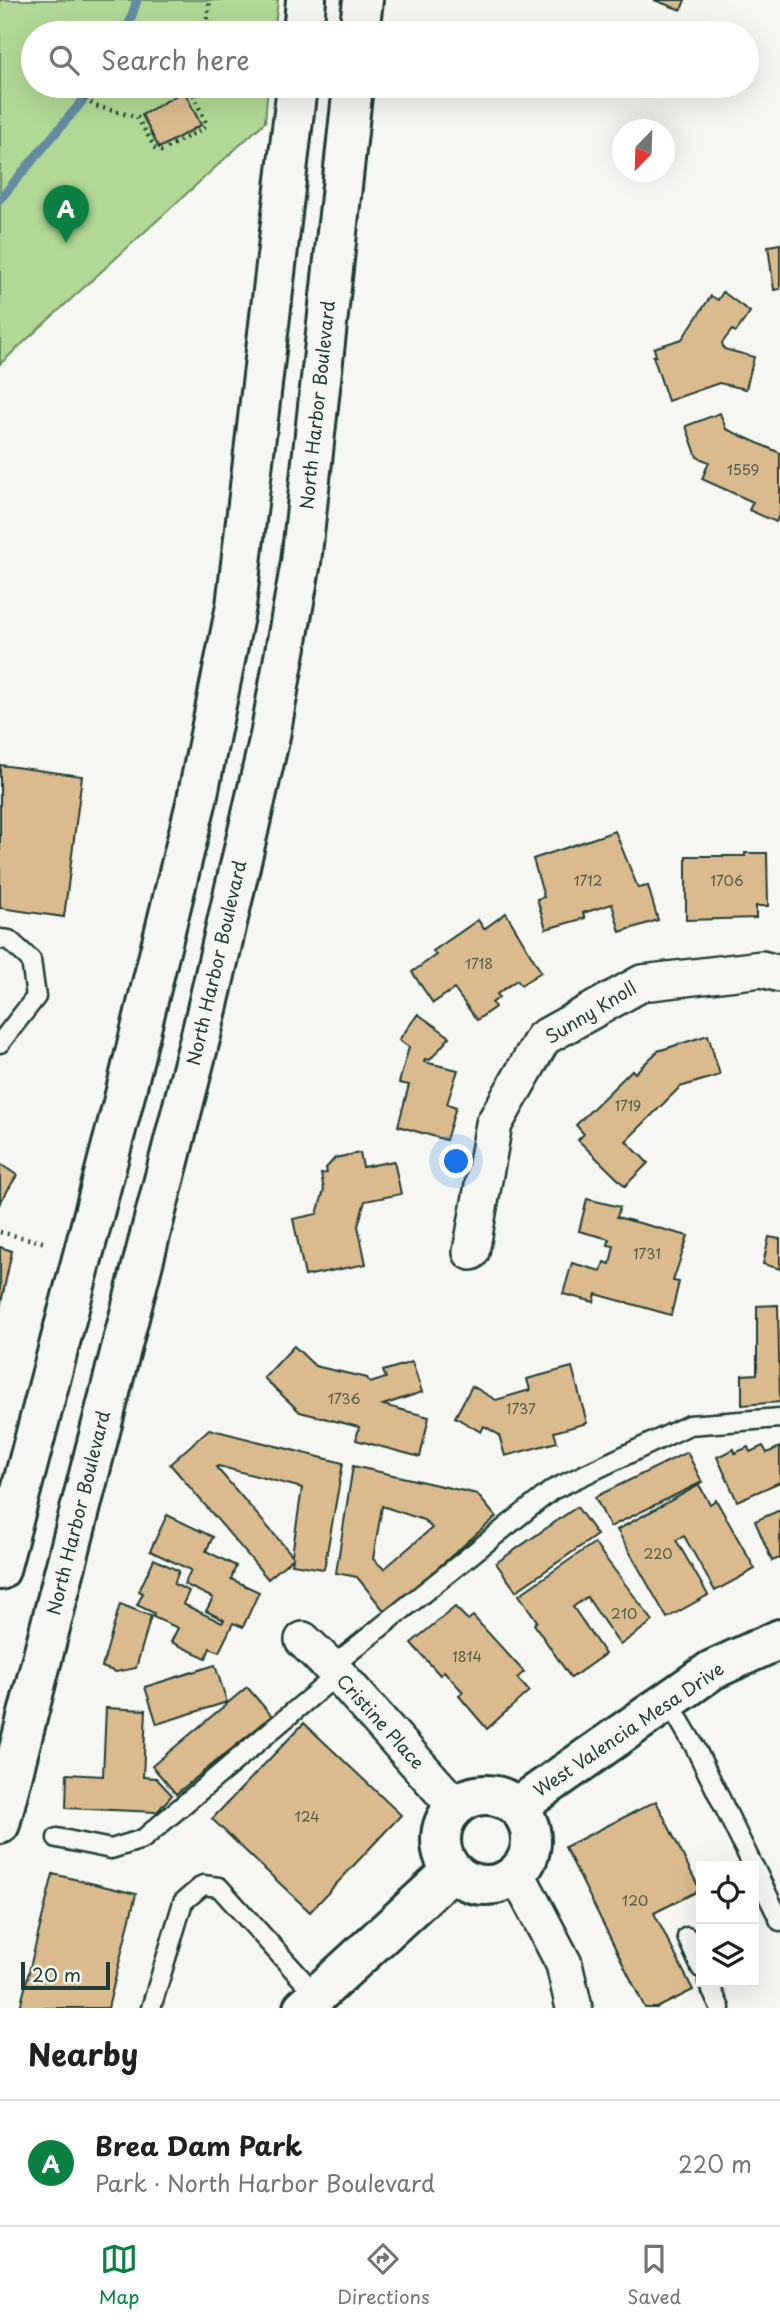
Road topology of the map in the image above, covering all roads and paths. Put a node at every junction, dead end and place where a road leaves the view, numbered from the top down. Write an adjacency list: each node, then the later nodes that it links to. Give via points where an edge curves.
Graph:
1 (210, 0): 4 (path)
2 (306, 0): 5 (main road)
3 (363, 0): 6 (main road)
4 (207, 21)
5 (304, 21)
6 (360, 21)
7 (84, 98): 8 (path, via 95,106 137,117 161,151 204,128)
8 (195, 98)
9 (296, 98): 18 (main road, via 233,619 197,799 124,1103)
10 (352, 98): 25 (main road, North Harbor Boulevard, via 301,562 270,736 202,1031)
11 (0, 939): 13 (lane, via 9,940 31,960 36,997)
12 (780, 974): 16 (street, Sunny Knoll, via 762,969 642,983 543,1038 494,1124)
13 (0, 1043)
14 (0, 1231): 15 (path)
15 (46, 1243)
16 (471, 1252)
17 (780, 1418): 21 (lane, via 689,1425 552,1490)
18 (0, 1570)
19 (780, 1639): 22 (main road, West Valencia Mesa Drive, via 712,1670)
20 (303, 1640): 21 (street, Cristine Place)
21 (334, 1671): 23 (street, Cristine Place); 26 (lane, via 143,1839 111,1849)
22 (668, 1701): 24 (main road, West Valencia Mesa Drive); 27 (lane)
23 (455, 1806): 24 (main road, via 479,1795 506,1799); 28 (main road, via 446,1818 440,1846)
24 (517, 1807): 29 (main road, via 531,1833 531,1848)
25 (0, 1824)
26 (57, 1838)
27 (751, 1861)
28 (452, 1871): 29 (main road, via 464,1880 491,1886); 35 (main road)
29 (517, 1874): 37 (street, via 564,1964)
30 (759, 1877): 31 (lane)
31 (780, 1921)
32 (687, 1937): 33 (lane)
33 (696, 1957)
34 (710, 1987): 38 (lane)
35 (310, 2001): 36 (lane, via 219,1888 203,1885 183,1902)
36 (151, 2008)
37 (574, 2008)
38 (720, 2008)

